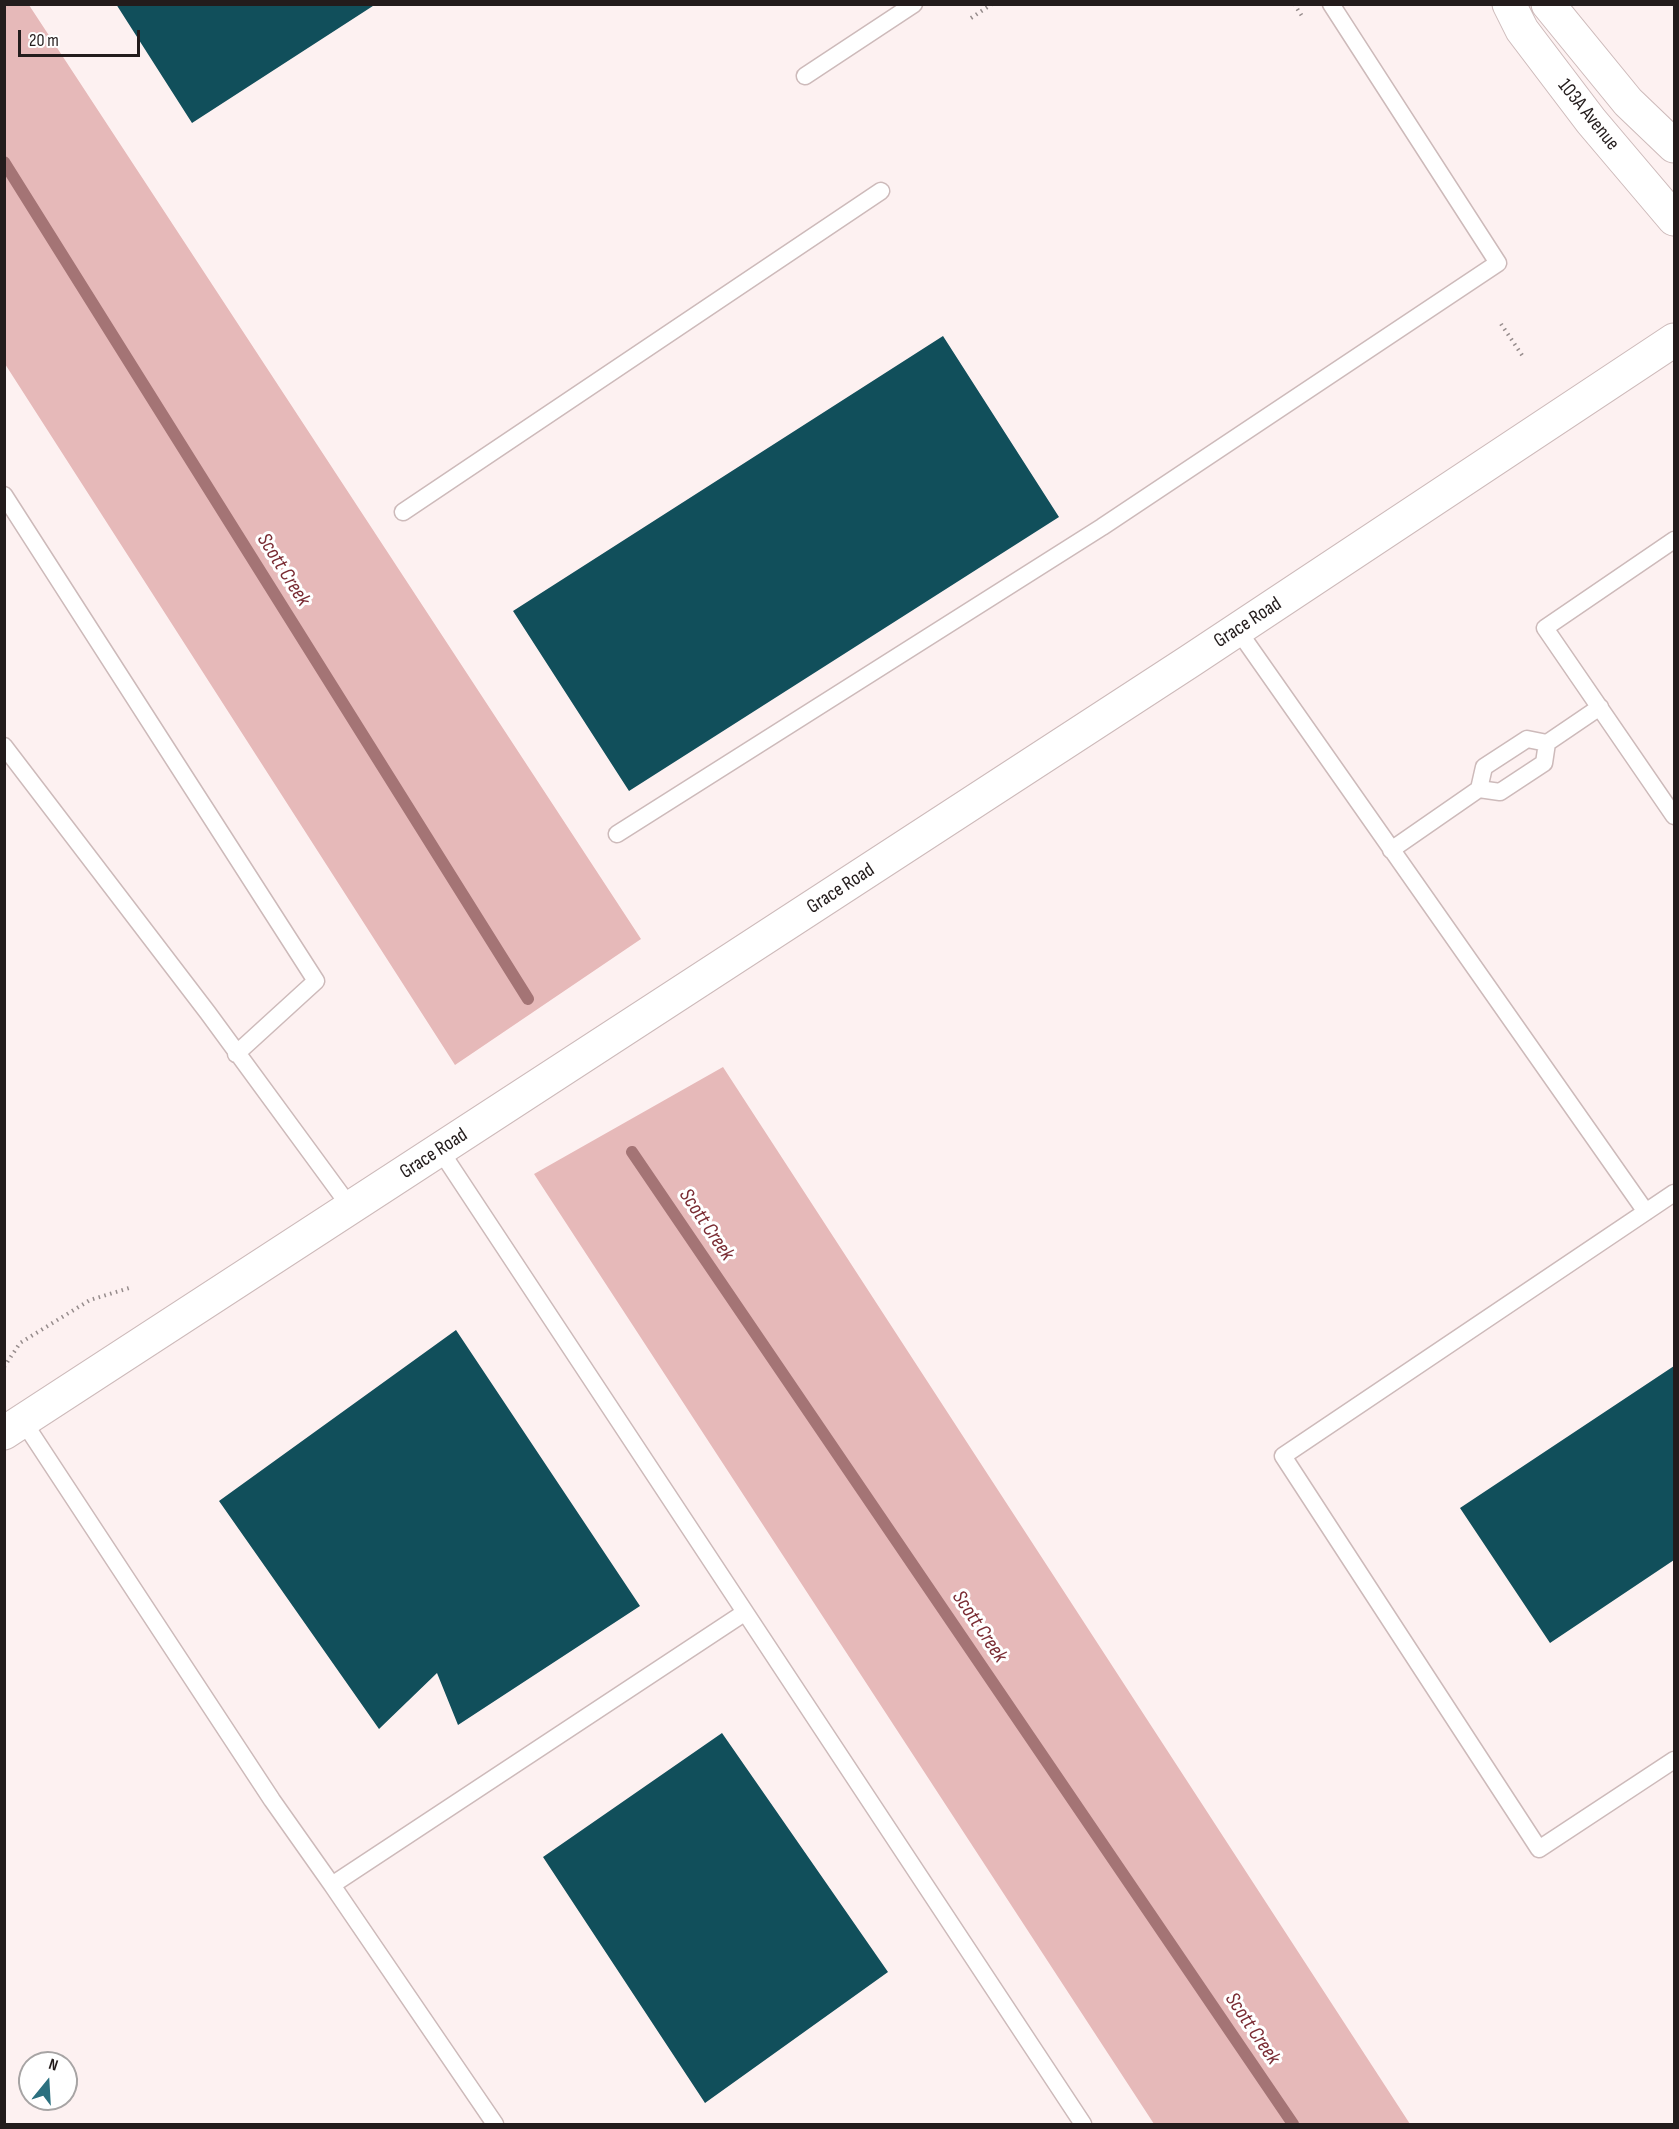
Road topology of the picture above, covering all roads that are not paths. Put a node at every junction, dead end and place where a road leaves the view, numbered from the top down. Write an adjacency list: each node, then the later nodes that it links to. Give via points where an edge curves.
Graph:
1 (914, 4): 5 (lane)
2 (1331, 4): 19 (lane, via 1498,263 1102,527)
3 (1509, 4): 8 (street, 103A Avenue, via 1522,30 1591,121)
4 (1548, 4): 6 (street, 103A Avenue, via 1628,102)
5 (805, 76)
6 (1674, 146)
7 (881, 191): 11 (lane)
8 (1674, 219)
9 (1674, 340): 13 (street, Grace Road)
10 (4, 495): 21 (lane, via 316,981)
11 (403, 512)
12 (1674, 540): 14 (lane, via 1545,628)
13 (1237, 629): 20 (lane); 22 (street, Grace Road)
14 (1600, 707): 15 (lane); 18 (lane)
15 (1546, 743): 17 (lane, via 1527,739 1484,767); 17 (lane, via 1544,764 1500,792)
16 (4, 746): 21 (lane)
17 (1479, 789): 20 (lane)
18 (1674, 816)
19 (617, 834)
20 (1391, 850): 25 (lane)
21 (236, 1054): 24 (lane)
22 (440, 1150): 24 (street, Grace Road); 27 (lane)
23 (1674, 1193): 25 (lane)
24 (351, 1208): 26 (street, Grace Road)
25 (1646, 1212): 28 (lane, via 1282,1456 1539,1849)
26 (14, 1427): 29 (lane)
27 (744, 1613): 29 (lane); 31 (lane)
28 (1674, 1761)
29 (332, 1885): 30 (lane)
30 (495, 2124)
31 (1083, 2124)

